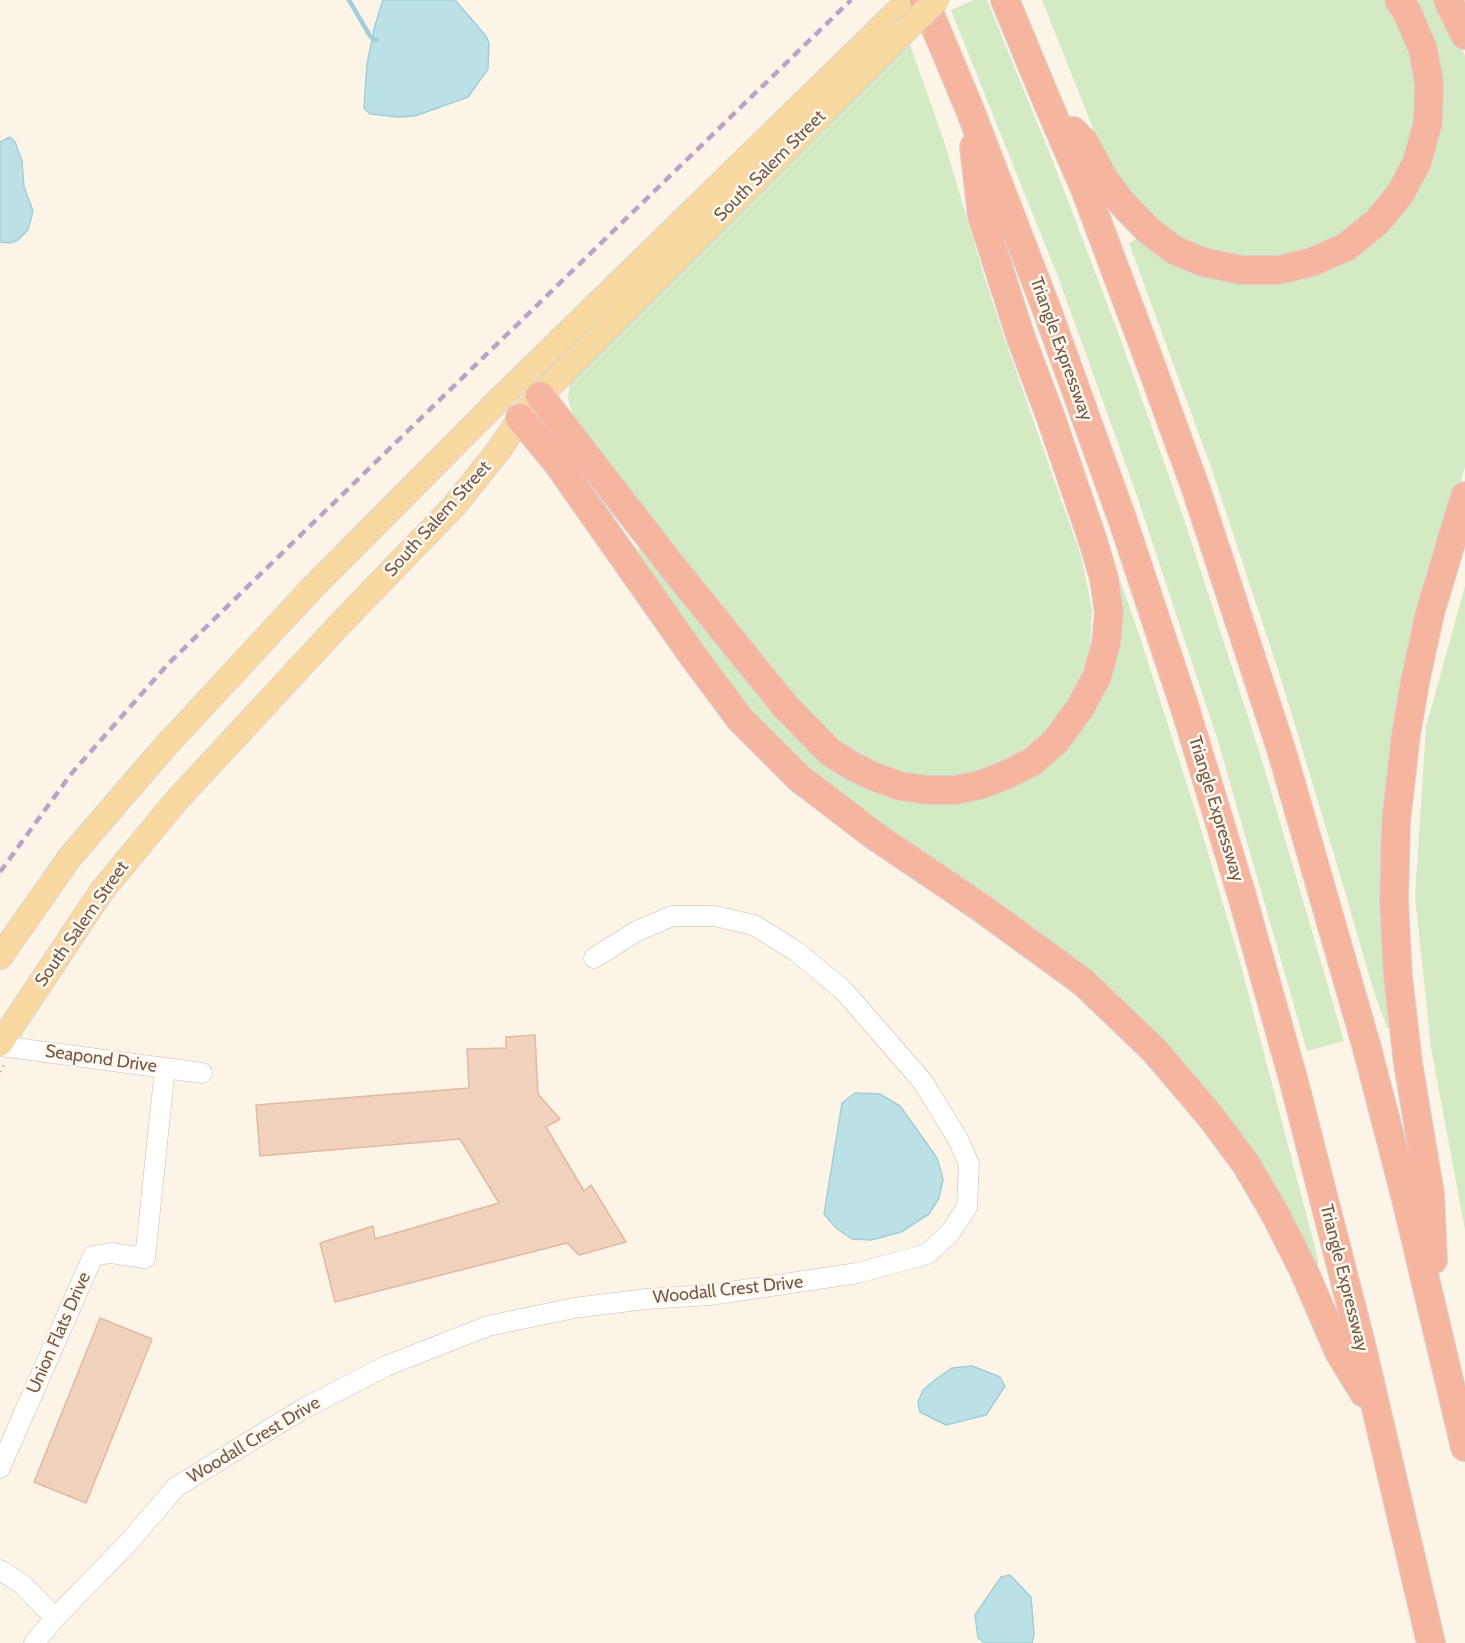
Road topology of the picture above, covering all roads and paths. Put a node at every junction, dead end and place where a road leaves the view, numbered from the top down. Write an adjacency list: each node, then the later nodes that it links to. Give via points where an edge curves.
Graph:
1 (924, 0): 9 (highway, Triangle Expressway)
2 (937, 0): 6 (main road, South Salem Street, bridge)
3 (1005, 0): 8 (highway)
4 (1399, 0): 8 (highway, via 1423,49 1429,83 1428,122 1417,162 1400,194 1377,222 1346,247 1312,262 1279,270 1241,270 1203,262 1174,250 1123,204 1084,142)
5 (1448, 0): 7 (highway)
6 (901, 17): 10 (main road, South Salem Street)
7 (1465, 34)
8 (1049, 106): 19 (highway, via 1085,189 1197,492 1275,730 1367,1048)
9 (970, 110): 10 (highway, via 981,216 1093,541 1104,578 1108,613 1106,644 1089,692 1056,741 1032,762 980,785 928,790 875,777 830,752 786,706); 20 (highway, Triangle Expressway, via 1051,321 1185,708 1294,1082)
10 (531, 386): 11 (main road, South Salem Street)
11 (512, 407): 13 (main road, South Salem Street, via 313,587 162,750 70,857); 15 (main road, South Salem Street, via 499,450 454,506 161,819 101,892); 20 (highway, via 556,461 740,719 799,778 1083,982 1155,1051 1246,1164 1304,1269 1339,1352)
12 (1465, 496): 19 (highway, via 1430,613 1416,677 1396,833 1398,977 1430,1194)
13 (0, 957)
14 (594, 958): 24 (street, Woodall Crest Drive, via 637,931 672,916 715,916 754,925 797,952 844,991 923,1082 958,1139 969,1164 967,1207 950,1233 927,1254 858,1273 710,1295 574,1308 488,1326 386,1366 301,1410 176,1486 128,1543)
15 (2, 1050): 16 (street, Seapond Drive); 17 (path)
16 (165, 1068): 18 (street, Seapond Drive); 22 (street, Union Flats Drive, via 145,1258 111,1253 93,1256)
17 (0, 1072)
18 (202, 1073)
19 (1436, 1327): 21 (highway)
20 (1376, 1413): 26 (highway, Triangle Expressway)
21 (1465, 1447)
22 (0, 1468)
23 (0, 1570): 24 (street, via 22,1584)
24 (55, 1618): 25 (street, Woodall Crest Drive)
25 (34, 1643)
26 (1431, 1643)

